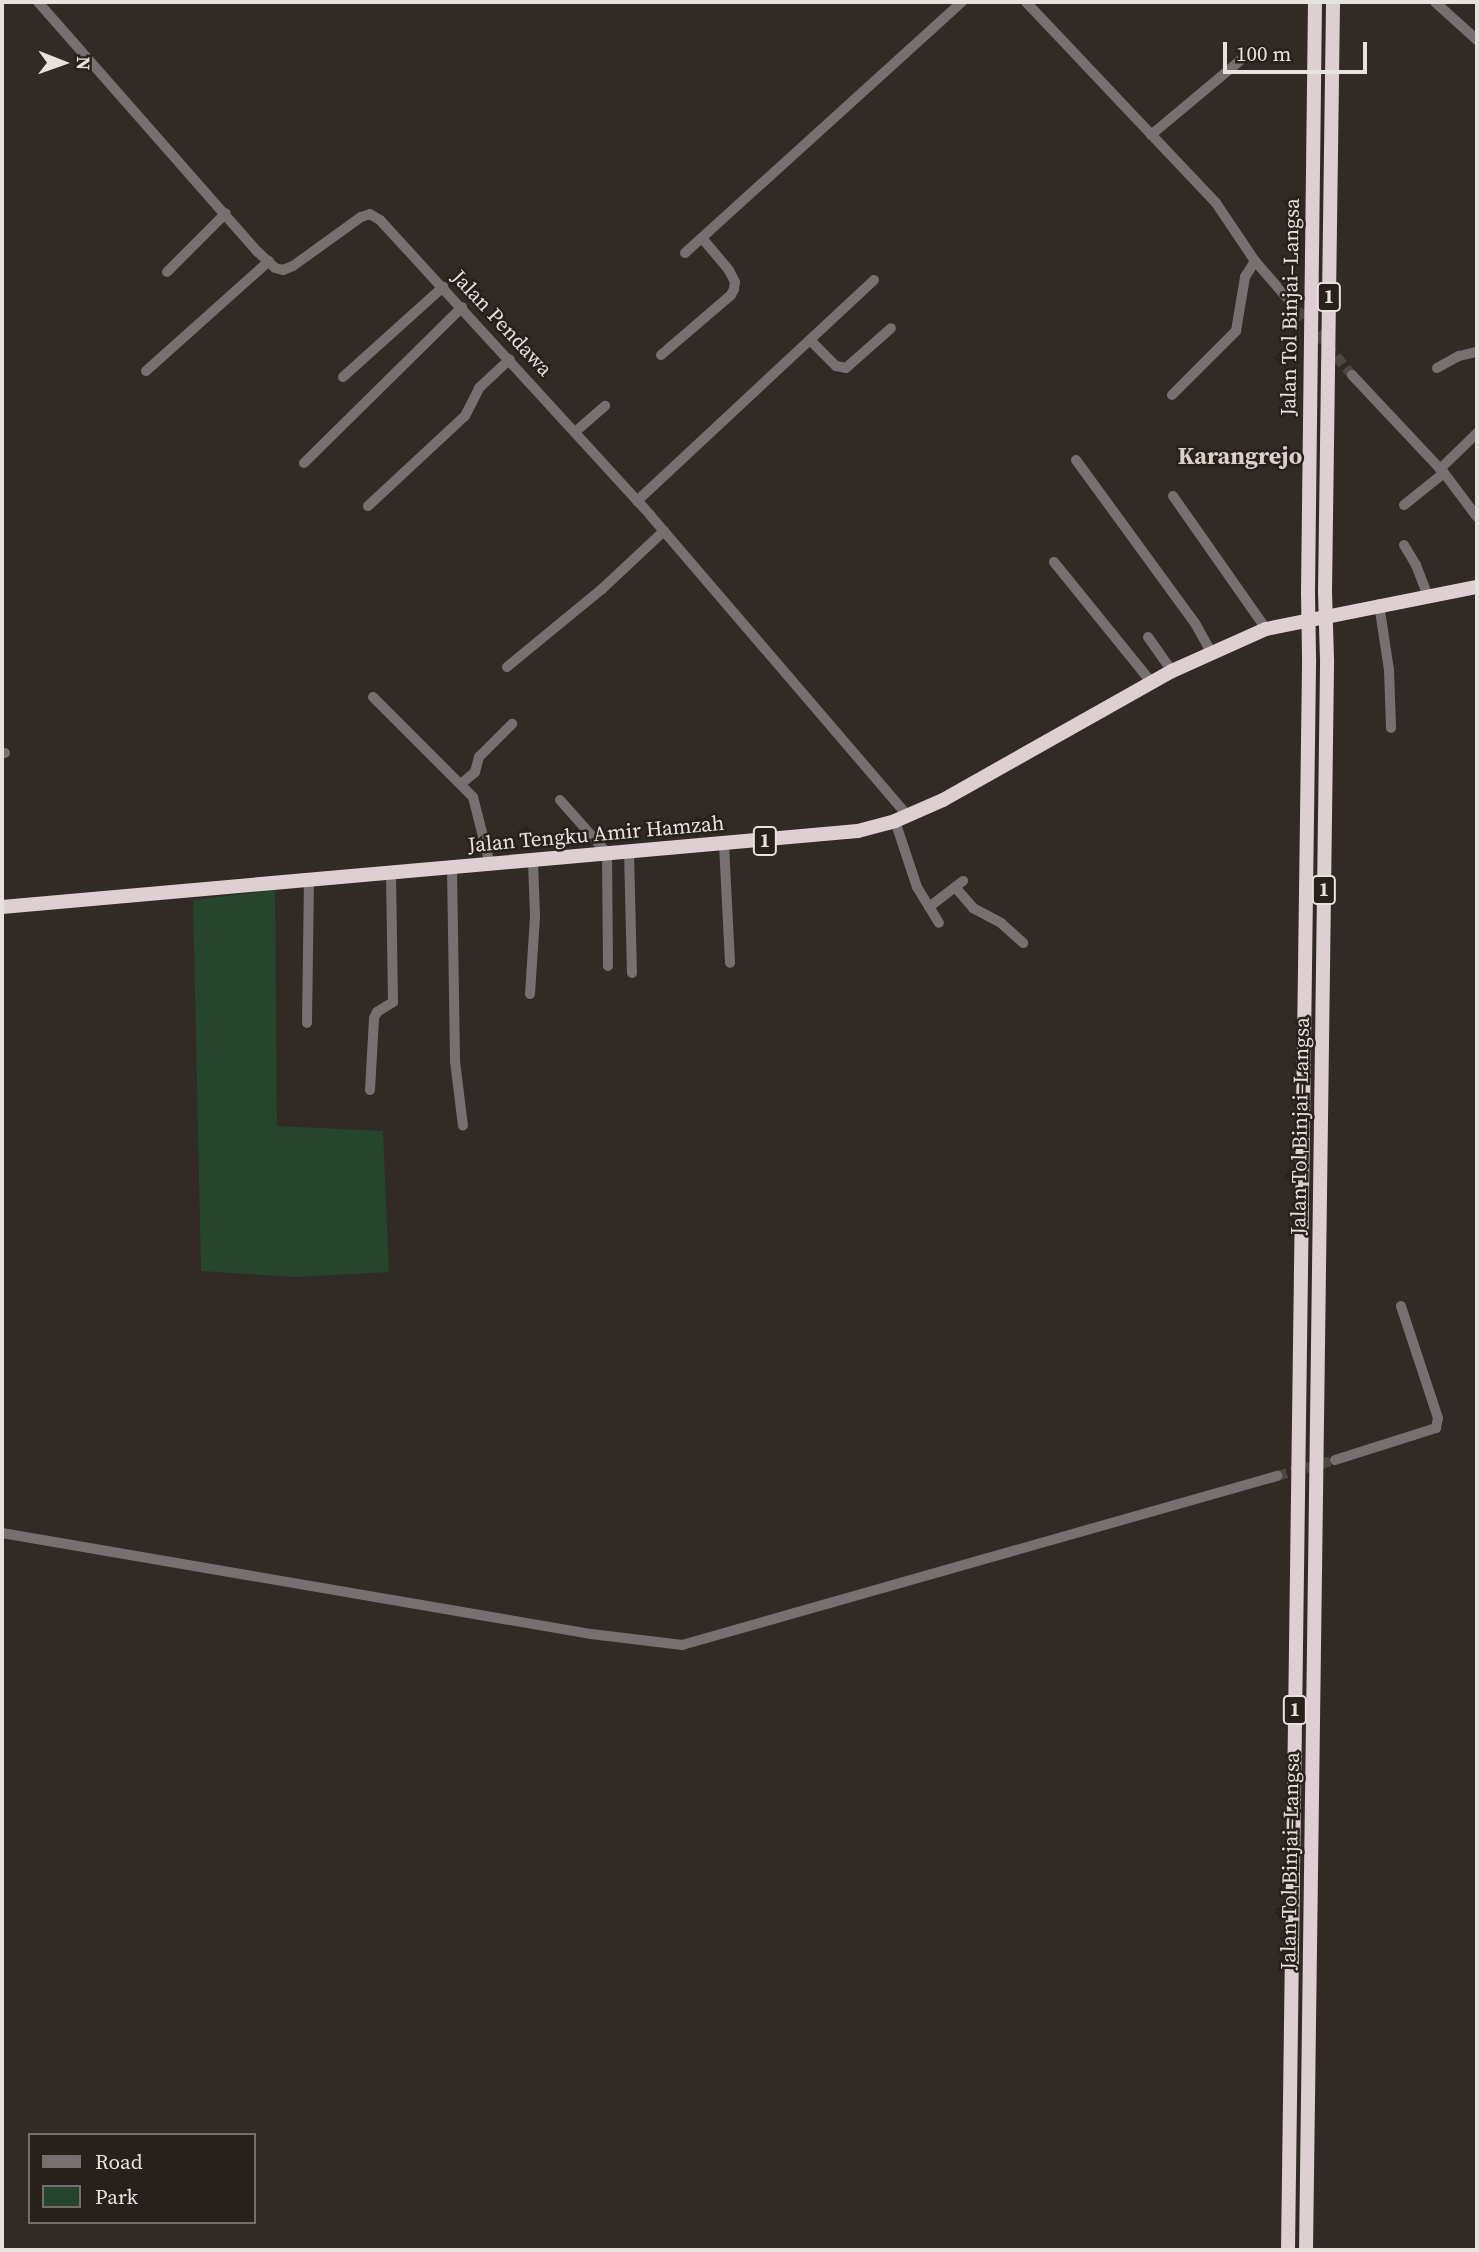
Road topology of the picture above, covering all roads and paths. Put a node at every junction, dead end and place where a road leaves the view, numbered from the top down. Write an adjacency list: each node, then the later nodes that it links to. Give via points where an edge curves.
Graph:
1 (38, 2): 10 (street)
2 (962, 2): 11 (street)
3 (1026, 2): 9 (street)
4 (1315, 2): 82 (highway, Jalan Tol Binjai–Langsa / 1, bridge)
5 (1333, 2): 83 (highway, Jalan Tol Binjai–Langsa / 1, bridge)
6 (1435, 2): 7 (street)
7 (1477, 40)
8 (1249, 53): 9 (street)
9 (1151, 135): 14 (street, via 1216,203)
10 (226, 213): 13 (street); 15 (street)
11 (702, 238): 12 (street); 23 (street, via 729,270 734,289)
12 (685, 253)
13 (268, 261): 17 (street, Jalan Pendawa, via 275,268 288,269 370,214); 26 (street)
14 (1255, 261): 18 (street); 29 (street, via 1245,277 1236,331)
15 (167, 272)
16 (874, 280): 21 (street)
17 (443, 287): 19 (street, Jalan Pendawa); 28 (street)
18 (1288, 299)
19 (462, 307): 24 (street, Jalan Pendawa); 34 (street)
20 (891, 328): 21 (street, via 846,368 836,366)
21 (810, 340): 37 (street)
22 (1477, 352): 25 (street)
23 (661, 355)
24 (510, 359): 31 (street, Jalan Pendawa); 39 (street, via 479,388 465,416)
25 (1437, 368)
26 (146, 371)
27 (1352, 375): 35 (street)
28 (343, 377)
29 (1172, 395)
30 (605, 406): 31 (street)
31 (575, 432): 37 (street, Jalan Pendawa)
32 (1477, 433): 35 (street)
33 (1076, 460): 49 (street, via 1195,623)
34 (304, 463)
35 (1442, 471): 38 (street); 40 (street)
36 (1173, 496): 47 (street)
37 (637, 501): 41 (street, Jalan Pendawa)
38 (1404, 505)
39 (368, 506)
40 (1477, 517)
41 (664, 531): 50 (street, via 603,589); 58 (street, Jalan Pendawa)
42 (1404, 545): 45 (street)
43 (1054, 562): 52 (street)
44 (1477, 587): 45 (highway, Jalan Tengku Amir Hamzah / 1)
45 (1428, 596): 46 (highway, Jalan Tengku Amir Hamzah / 1)
46 (1379, 604): 47 (highway, Jalan Tengku Amir Hamzah / 1); 55 (street, via 1389,670)
47 (1266, 629): 49 (highway, Jalan Tengku Amir Hamzah / 1)
48 (1148, 637): 51 (street)
49 (1211, 652): 51 (highway, Jalan Tengku Amir Hamzah / 1)
50 (507, 667)
51 (1172, 671): 52 (highway, Jalan Tengku Amir Hamzah / 1)
52 (1152, 683): 58 (highway, Jalan Tengku Amir Hamzah / 1)
53 (373, 698): 56 (street)
54 (512, 724): 56 (street, via 479,757 475,772)
55 (1391, 728)
56 (462, 783): 63 (street, via 477,804)
57 (560, 800): 61 (street)
58 (902, 818): 59 (highway, Jalan Tengku Amir Hamzah / 1, via 845,833); 68 (street, via 912,876)
59 (724, 844): 60 (highway, Jalan Tengku Amir Hamzah / 1); 71 (street)
60 (629, 852): 61 (highway, Jalan Tengku Amir Hamzah / 1); 73 (street)
61 (607, 853): 62 (highway, Jalan Tengku Amir Hamzah / 1); 72 (street)
62 (533, 861): 63 (highway, Jalan Tengku Amir Hamzah / 1); 74 (street)
63 (491, 864): 64 (highway, Jalan Tengku Amir Hamzah / 1)
64 (452, 868): 65 (highway, Jalan Tengku Amir Hamzah / 1); 77 (street, via 455,1061)
65 (391, 873): 66 (highway, Jalan Tengku Amir Hamzah / 1); 76 (street, via 393,1002 374,1018)
66 (309, 880): 67 (highway, Jalan Tengku Amir Hamzah / 1); 75 (street)
67 (2, 907)
68 (929, 907): 69 (street); 70 (street, via 959,884 973,908 1001,923)
69 (939, 923)
70 (1023, 943)
71 (730, 962)
72 (608, 966)
73 (632, 973)
74 (530, 994)
75 (307, 1023)
76 (370, 1090)
77 (463, 1126)
78 (1401, 1306): 79 (street, via 1438,1418 1436,1428)
79 (1335, 1460)
80 (1277, 1476): 81 (street, via 682,1645 591,1634)
81 (2, 1532)
82 (1288, 2250)
83 (1306, 2250)

